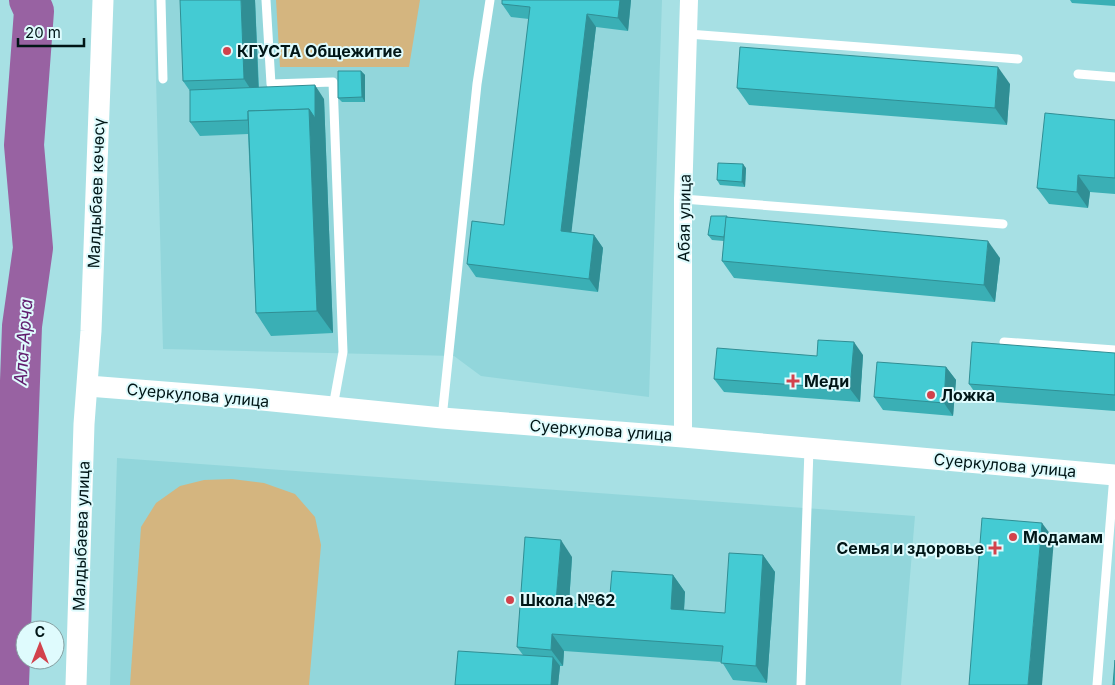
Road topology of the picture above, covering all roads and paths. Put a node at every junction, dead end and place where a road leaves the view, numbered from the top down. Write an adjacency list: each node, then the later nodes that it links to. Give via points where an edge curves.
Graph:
1 (103, 0): 15 (street, Малдыбаев көчөсү)
2 (161, 0): 10 (lane)
3 (266, 0): 16 (lane, via 271,84 333,82 343,352)
4 (490, 0): 17 (lane, via 477,84)
5 (689, 0): 6 (street, Абая улица)
6 (688, 34): 7 (lane); 11 (street, Абая улица)
7 (1018, 59)
8 (1078, 74): 9 (lane)
9 (1115, 77)
10 (163, 79)
11 (683, 199): 12 (lane); 18 (street, Абая улица)
12 (1003, 224)
13 (1004, 342): 14 (lane)
14 (1115, 350)
15 (88, 386): 16 (street, Суеркулова улица); 21 (street, Малдыбаева улица)
16 (333, 408): 17 (street, Суеркулова улица)
17 (442, 418): 18 (street, Суеркулова улица)
18 (683, 436): 19 (street, Суеркулова улица)
19 (809, 448): 20 (street, Суеркулова улица); 22 (lane)
20 (1115, 475): 23 (lane)
21 (76, 685)
22 (802, 685)
23 (1096, 685)

